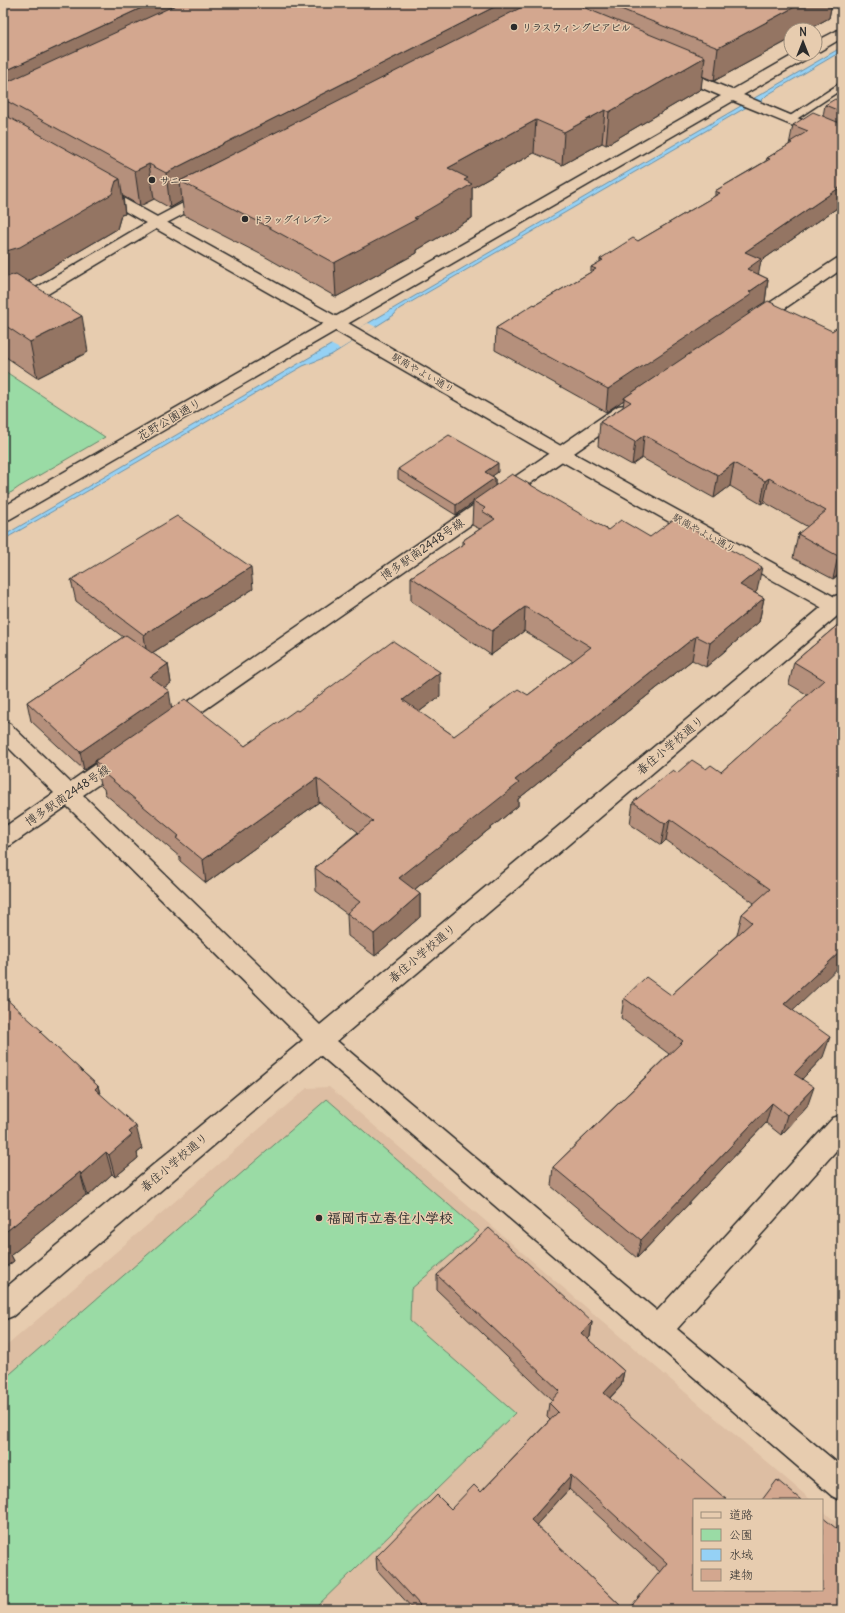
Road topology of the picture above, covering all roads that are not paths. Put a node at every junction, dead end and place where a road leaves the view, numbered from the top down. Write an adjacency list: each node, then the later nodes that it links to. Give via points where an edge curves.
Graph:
1 (842, 32): 2 (street)
2 (823, 43)
3 (791, 62): 6 (street, 花野公園通り)
4 (662, 66): 6 (street)
5 (842, 85): 7 (lane)
6 (732, 96): 7 (street); 14 (street, 花野公園通り)
7 (789, 120): 8 (street)
8 (842, 142)
9 (83, 182): 11 (street, 駅南やよい通り)
10 (222, 188): 11 (street)
11 (156, 223): 13 (street, via 25,301); 14 (street, 駅南やよい通り)
12 (842, 262): 15 (street)
13 (3, 311)
14 (335, 323): 17 (street, 駅南やよい通り); 18 (street, 花野公園通り)
15 (738, 332)
16 (640, 398): 17 (street, 博多駅南2448号線)
17 (560, 453): 19 (street, 駅南やよい通り); 21 (street, 博多駅南2448号線)
18 (3, 515)
19 (840, 606): 25 (street, 春住小学校通り)
20 (3, 729): 23 (street)
21 (154, 735)
22 (134, 749): 23 (street, 博多駅南2448号線)
23 (69, 794): 24 (street, 博多駅南2448号線); 25 (street)
24 (3, 839)
25 (319, 1040): 27 (street, 春住小学校通り); 28 (street)
26 (842, 1126): 28 (street)
27 (3, 1307)
28 (658, 1330): 29 (street)
29 (842, 1486)

